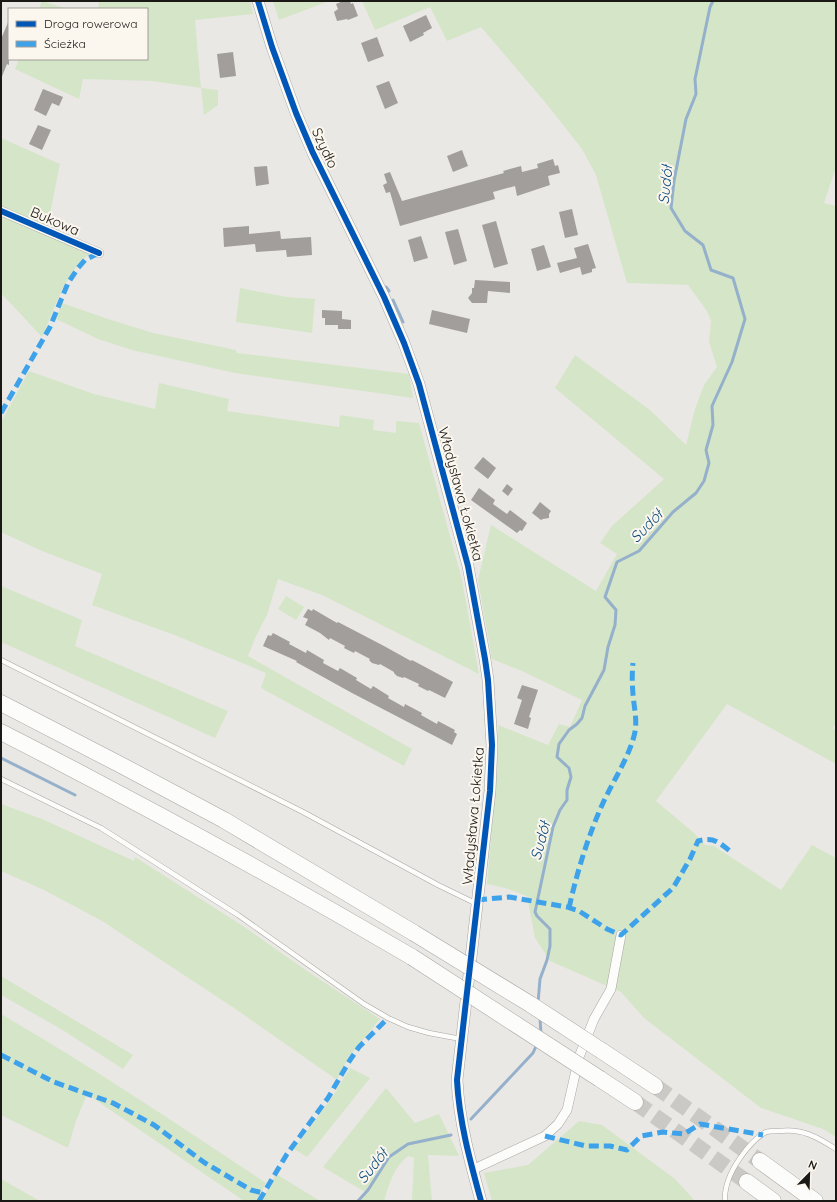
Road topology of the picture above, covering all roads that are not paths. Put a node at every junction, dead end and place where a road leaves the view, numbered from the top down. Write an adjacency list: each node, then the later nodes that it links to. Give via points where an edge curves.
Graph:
1 (258, 1): 4 (street, Szydło, via 272,47 313,153)
2 (1, 211): 3 (street, Bukowa)
3 (99, 253)
4 (385, 299): 9 (street, Władysława Łokietka, via 412,364 440,459 468,566 485,659 492,745 490,792)
5 (1, 660): 9 (lane, via 296,808)
6 (1, 703): 12 (highway, bridge, via 224,820 530,1004)
7 (1, 732): 13 (highway, bridge, via 111,788 317,901 412,957)
8 (1, 779): 11 (lane, via 101,828 238,915 364,1004 388,1018 408,1027)
9 (477, 904): 11 (street, Władysława Łokietka)
10 (621, 935): 16 (street, via 611,989 594,1019 579,1057 567,1110 558,1124 545,1136)
11 (461, 1039): 16 (street, Władysława Łokietka, via 457,1080 458,1103)
12 (655, 1086)
13 (635, 1102)
14 (836, 1149): 19 (lane, via 819,1138 801,1131 767,1132 749,1146 734,1167 726,1182)
15 (760, 1160): 21 (highway)
16 (472, 1170): 18 (street, Władysława Łokietka)
17 (747, 1182): 20 (highway)
18 (481, 1201)
19 (725, 1201)
20 (773, 1201)
21 (815, 1201)

